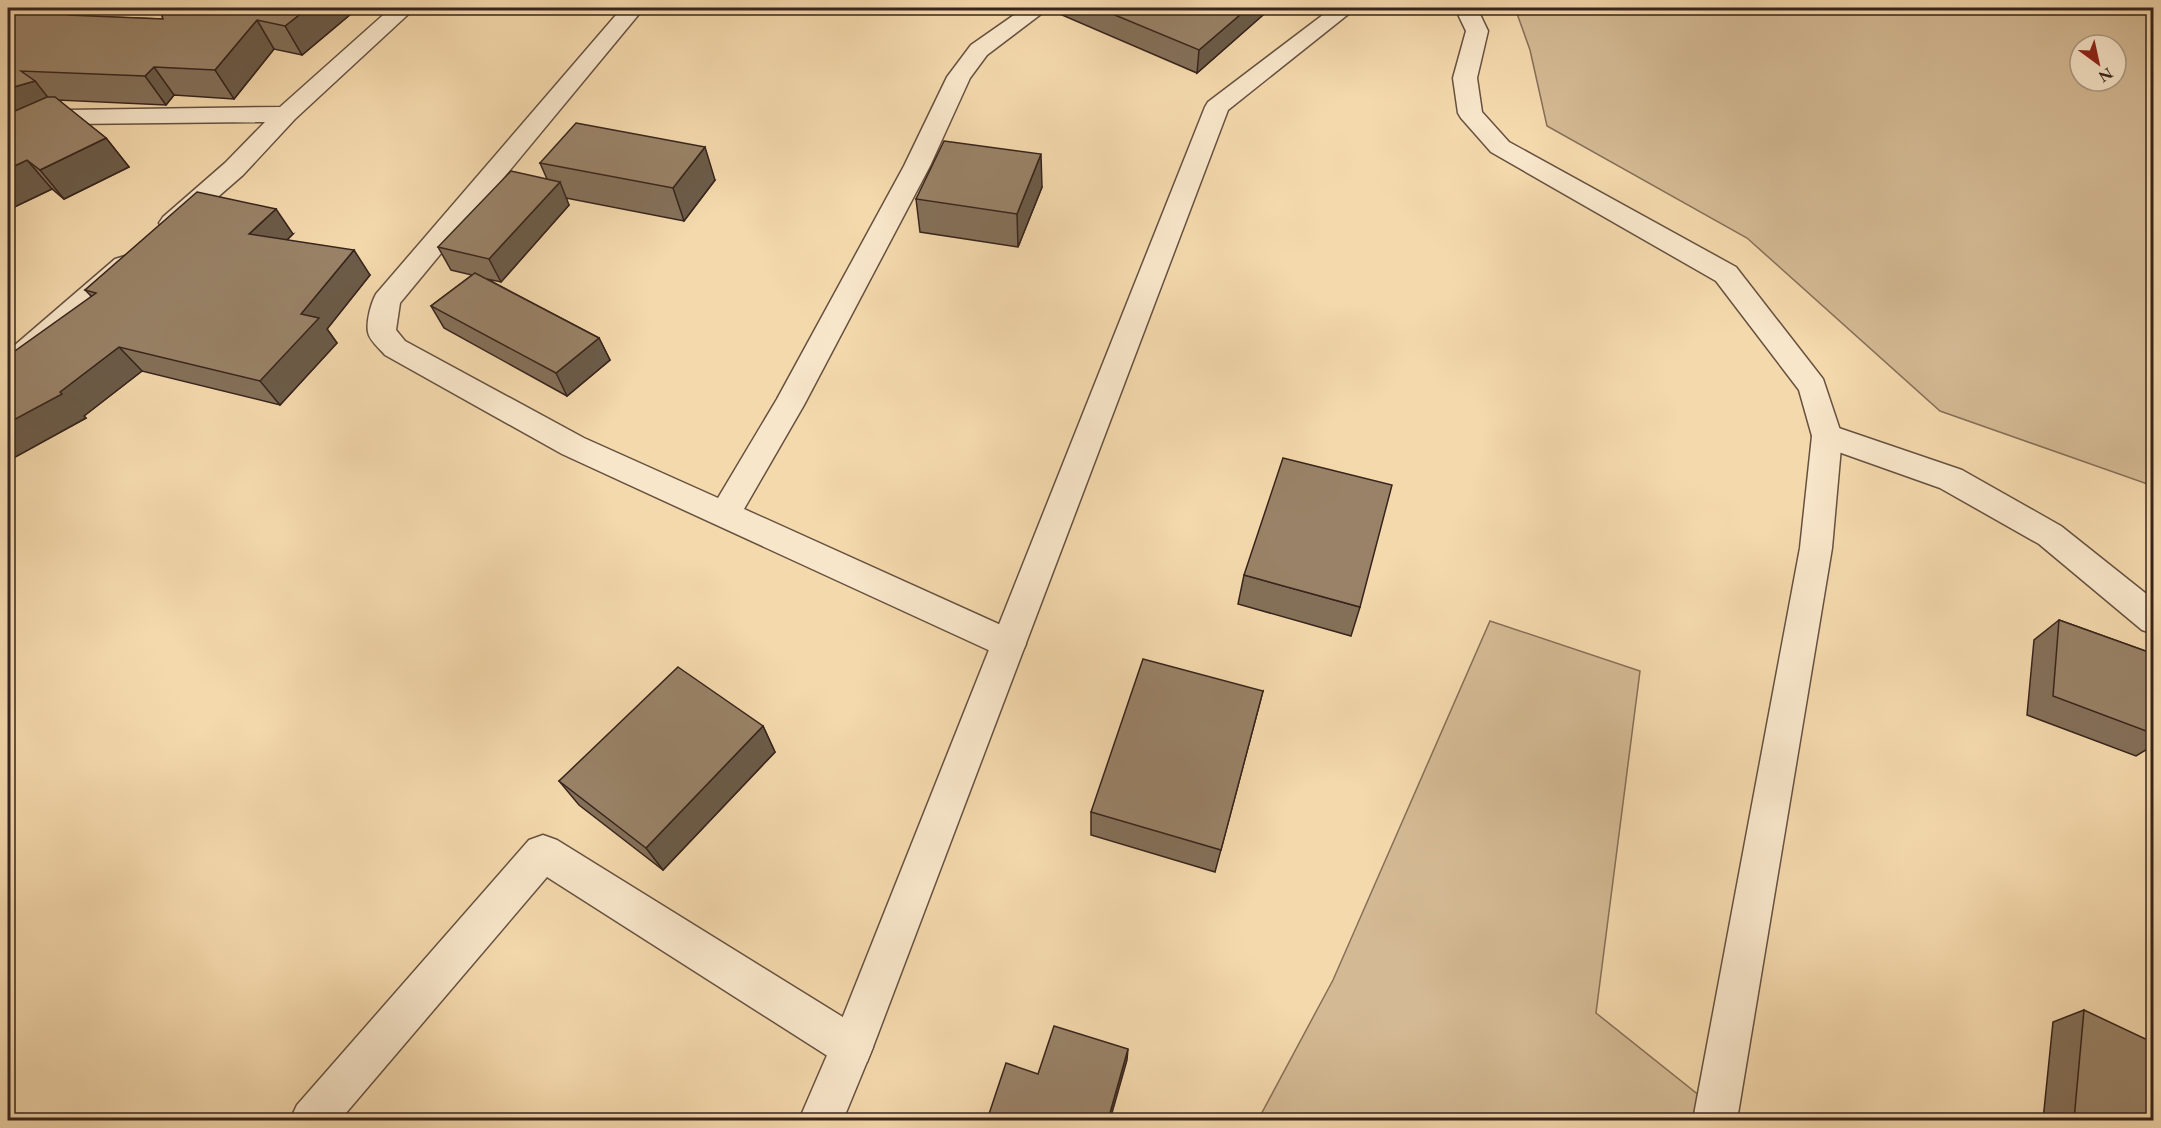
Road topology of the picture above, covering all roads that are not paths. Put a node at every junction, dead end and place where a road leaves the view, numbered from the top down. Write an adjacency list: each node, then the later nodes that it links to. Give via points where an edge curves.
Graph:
1 (404, 8): 6 (street)
2 (633, 8): 10 (street, via 386,301 382,332 395,348 573,446)
3 (1038, 8): 10 (street, via 979,50 959,77 817,353)
4 (1346, 8): 12 (street, via 1217,107)
5 (1466, 8): 9 (street, via 1477,31 1465,78 1470,114 1500,147 1726,274 1813,387)
6 (286, 114): 7 (street, via 67,117); 8 (street, via 234,169)
7 (8, 144)
8 (8, 365)
9 (1827, 436): 11 (street, via 1961,484 2050,535); 16 (street, via 1816,548)
10 (724, 515): 12 (street)
11 (2154, 620)
12 (1009, 644): 13 (street)
13 (852, 1047): 14 (street, via 543,853); 15 (street)
14 (312, 1120)
15 (821, 1120)
16 (1715, 1120)

